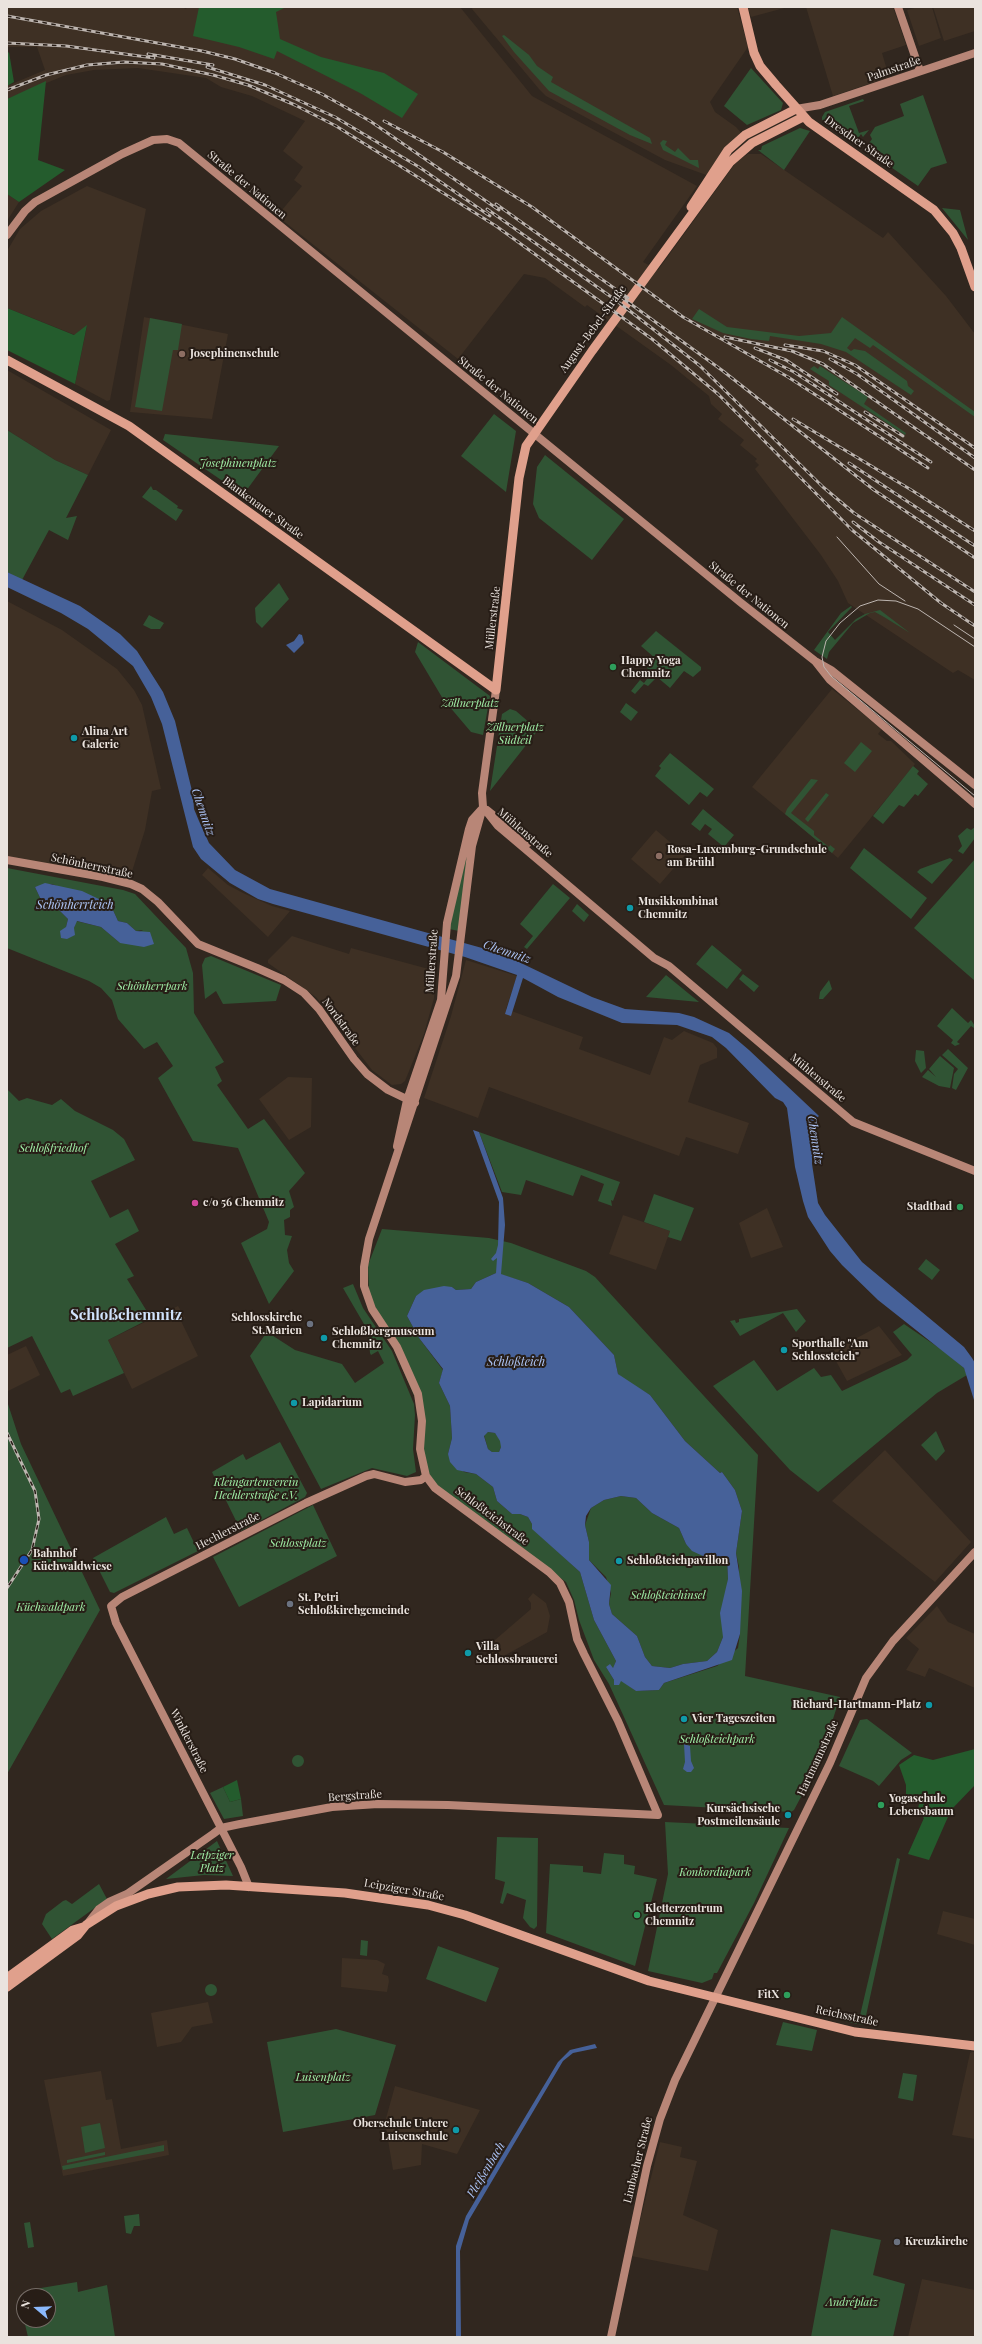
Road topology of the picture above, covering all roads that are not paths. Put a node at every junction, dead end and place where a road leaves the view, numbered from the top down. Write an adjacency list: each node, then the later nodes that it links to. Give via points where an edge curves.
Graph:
1 (743, 7): 6 (main road, Dresdner Straße, via 754,53 760,66)
2 (898, 7): 4 (main road)
3 (975, 53): 4 (main road, Palmstraße)
4 (920, 72): 5 (main road, Palmstraße)
5 (820, 105): 6 (main road, August-Bebel-Straße); 7 (main road, August-Bebel-Straße)
6 (796, 109): 7 (main road, Dresdner Straße); 9 (main road, August-Bebel-Straße, via 745,135 728,150 708,178)
7 (803, 117): 9 (main road, August-Bebel-Straße, via 752,143 736,155); 10 (main road, Dresdner Straße, via 934,210 957,240)
8 (7, 234): 12 (main road, Straße der Nationen, via 35,202 139,145 167,139 180,143)
9 (673, 240): 12 (main road, August-Bebel-Straße)
10 (975, 286)
11 (7, 360): 14 (main road, Blankenauer Straße, via 129,426)
12 (534, 434): 13 (main road, Straße der Nationen); 14 (main road, Müllerstraße, via 526,446 521,465)
13 (815, 661): 15 (main road, Straße der Nationen, via 831,670); 16 (main road, Straße der Nationen, via 830,680)
14 (496, 690): 17 (main road, Müllerstraße, via 482,793)
15 (975, 785)
16 (975, 804)
17 (483, 808): 20 (main road, Müllerstraße, via 472,820 469,829 445,936 441,1000); 21 (main road, Müllerstraße, via 472,846 459,957 451,994); 23 (main road, Mühlenstraße, via 498,826 660,962 668,965 853,1122)
18 (7, 860): 19 (main road, Schönherrstraße, via 131,884 158,902)
19 (198, 944): 20 (main road, Nordstraße, via 263,971 304,993 319,1009 367,1074)
20 (407, 1100): 21 (main road, Nordstraße); 22 (main road, Müllerstraße, via 401,1119)
21 (415, 1104): 22 (main road, Müllerstraße)
22 (394, 1164): 24 (main road, Müllerstraße)
23 (975, 1171)
24 (375, 1221): 25 (main road, Schloßteichstraße, via 365,1260 364,1286 372,1309 397,1347 418,1394 422,1421 421,1456)
25 (426, 1476): 27 (main road, Hechlerstraße, via 421,1480 404,1482 374,1474 366,1476 122,1597); 28 (main road, Schloßteichstraße, via 435,1488 549,1572 560,1583 569,1602 584,1654 618,1721)
26 (975, 1552): 34 (main road, Hartmannstraße, via 893,1641 866,1678 830,1763)
27 (112, 1606): 29 (main road, Winklerstraße, via 112,1615 122,1636)
28 (658, 1815): 29 (main road, Bergstraße, via 420,1804 341,1806)
29 (221, 1828): 30 (main road, Winklerstraße); 31 (main road, Bergstraße, via 127,1894 99,1909)
30 (249, 1886): 31 (main road, Leipziger Straße, via 200,1884 163,1890 120,1904); 34 (main road, Leipziger Straße, via 350,1893 440,1907 626,1975)
31 (85, 1926): 32 (main road, Leipziger Straße, via 73,1930); 33 (main road, Leipziger Straße, via 78,1936)
32 (7, 1978)
33 (7, 1987)
34 (717, 1998): 35 (main road, Reichsstraße, via 855,2032); 36 (main road, Limbacher Straße, via 675,2080 660,2119 638,2205)
35 (975, 2046)
36 (611, 2337)

